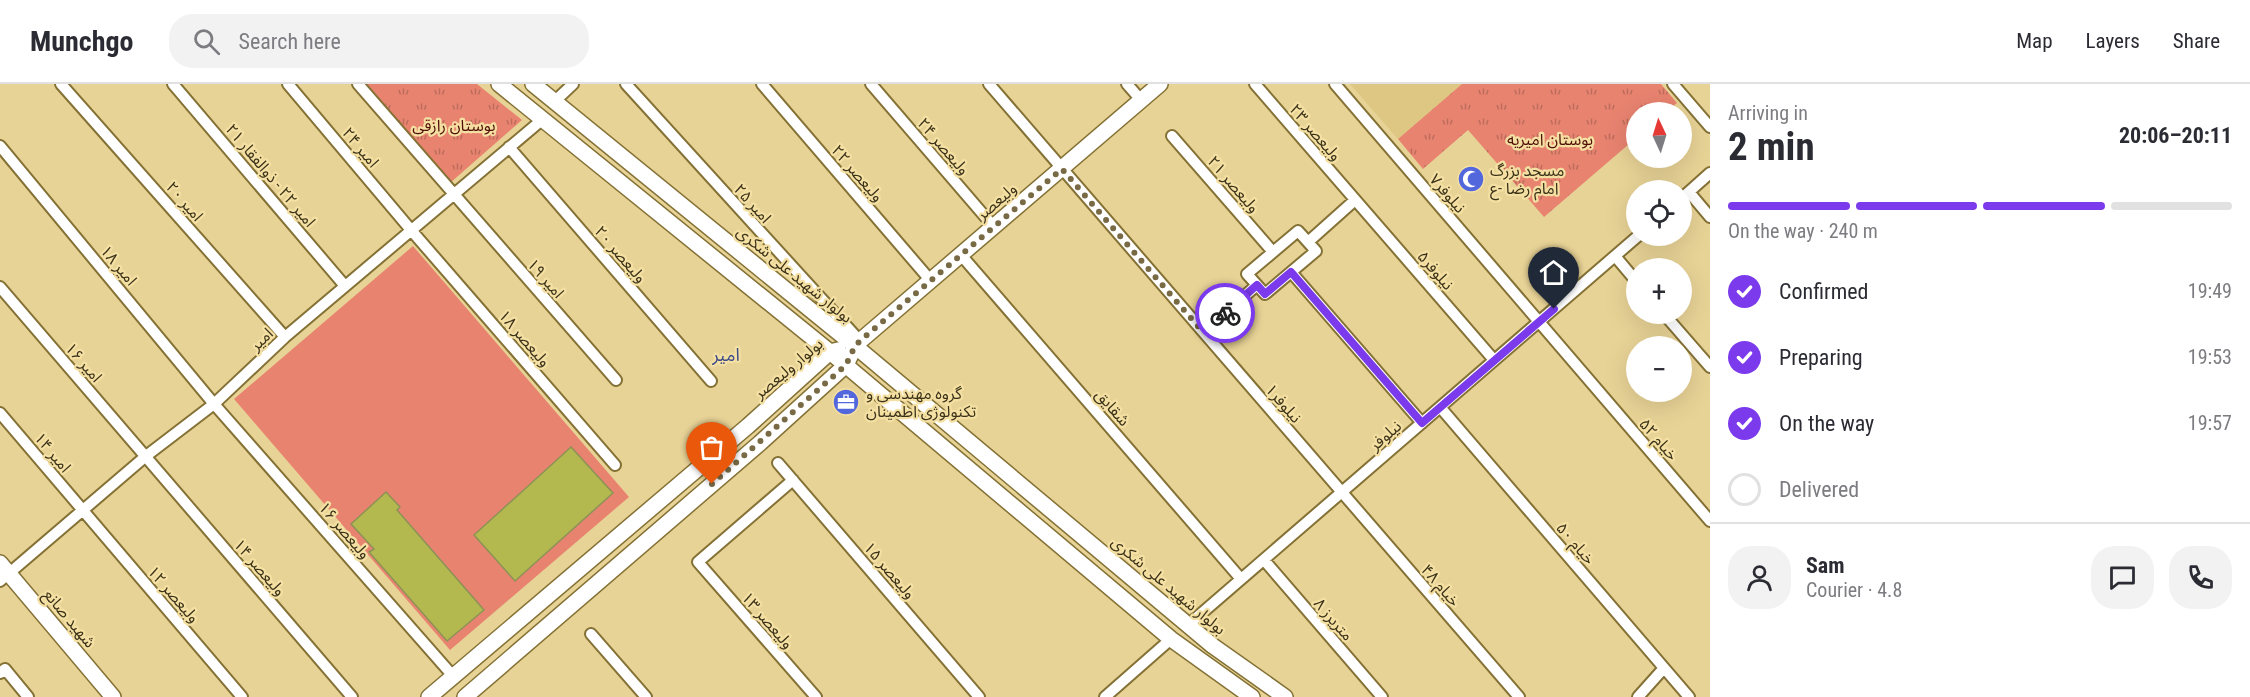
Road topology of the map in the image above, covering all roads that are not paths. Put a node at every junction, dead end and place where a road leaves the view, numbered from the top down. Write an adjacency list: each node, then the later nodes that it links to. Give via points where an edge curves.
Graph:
1 (61, 84): 46 (street, امیر ۲۰)
2 (173, 84): 41 (street, امیر ۲۲ - ذوالفقار ۲۱)
3 (288, 84): 31 (street, امیر ۲۴)
4 (358, 84): 26 (street, امیر ۱۹)
5 (499, 84): 18 (main road)
6 (533, 84): 16 (main road, بولوار شهید علی شکری)
7 (626, 84): 47 (street, امیر ۲۵)
8 (762, 84): 39 (street, ولیعصر ۲۲)
9 (871, 84): 30 (street, ولیعصر ۲۴)
10 (988, 84): 23 (street, نیلوفر۱)
11 (1127, 84): 17 (street)
12 (1160, 84): 17 (main road, ولیعصر)
13 (1255, 84): 27 (street, ولیعصر ۲۳)
14 (1335, 84): 43 (street, نیلوفر۷)
15 (1673, 84): 19 (street)
16 (563, 90): 47 (main road, بولوار شهید علی شکری)
17 (1141, 100): 23 (main road, ولیعصر)
18 (543, 119): 22 (street, امیر); 48 (main road)
19 (1710, 127)
20 (1172, 136): 34 (street, ولیعصر ۲۱)
21 (0, 146): 54 (street, امیر ۱۸)
22 (508, 147): 26 (street, امیر); 53 (street, ولیعصر ۲۰)
23 (1062, 169): 30 (main road, ولیعصر); 45 (street, نیلوفر۱)
24 (1710, 173): 25 (street)
25 (1692, 189)
26 (453, 195): 31 (street, امیر); 52 (street, امیر ۱۹)
27 (1355, 200): 32 (street); 49 (street, نیلوفر۵)
28 (1692, 201): 29 (street)
29 (1710, 217)
30 (994, 227): 35 (main road, ولیعصر)
31 (411, 230): 41 (street, امیر); 62 (street, ولیعصر ۱۸)
32 (1308, 242): 34 (street, via 1298,231); 38 (street, via 1316,251)
33 (1626, 246): 36 (street, نیلوفر)
34 (1273, 252): 40 (street, via 1247,274)
35 (961, 255): 39 (main road, ولیعصر); 69 (street, شقایق)
36 (1615, 256): 37 (street); 43 (street, نیلوفر)
37 (1626, 269)
38 (1291, 272): 40 (street, via 1265,294); 59 (street)
39 (931, 281): 47 (main road, ولیعصر)
40 (1257, 285): 45 (street)
41 (345, 286): 46 (street, امیر)
42 (0, 287): 60 (street, امیر ۱۶)
43 (1539, 322): 49 (street, نیلوفر); 66 (street, خیام ۵۲)
44 (1673, 324): 51 (street)
45 (1203, 332): 64 (street, نیلوفر۱)
46 (285, 338): 54 (street, امیر)
47 (858, 343): 48 (main road, بولوار ولیعصر); 50 (main road, بولوار ولیعصر); 55 (main road, بولوار شهید علی شکری)
48 (830, 352): 50 (main road); 75 (main road, بولوار ولیعصر)
49 (1494, 360): 56 (street, نیلوفر)
50 (846, 365): 58 (main road); 76 (main road, بولوار ولیعصر)
51 (1710, 367)
52 (616, 380)
53 (711, 381)
54 (214, 404): 60 (street, امیر); 75 (street, ولیعصر ۱۶)
55 (925, 404): 58 (main road); 70 (main road, بولوار شهید علی شکری)
56 (1440, 407): 59 (street, نیلوفر); 73 (street, خیام ۵۰)
57 (0, 413): 65 (street, امیر ۱۴)
58 (910, 419): 72 (main road)
59 (1422, 423): 64 (street, نیلوفر)
60 (146, 456): 65 (street, امیر); 80 (street, ولیعصر ۱۴)
61 (778, 463): 63 (street, ولیعصر ۱۵)
62 (615, 465)
63 (793, 480): 83 (street, ولیعصر ۱۳, via 698,562); 84 (street, ولیعصر ۱۵)
64 (1342, 492): 67 (street, نیلوفر); 89 (street, خیام ۴۸)
65 (83, 510): 68 (street, امیر); 79 (street, ولیعصر ۱۲)
66 (1710, 521)
67 (1264, 560): 69 (street, نیلوفر); 88 (street, ۸ متریرز)
68 (3, 573): 78 (main road, شهید صانع)
69 (1241, 579): 70 (street, نیلوفر)
70 (1188, 625): 87 (main road, بولوار شهید علی شکری)
71 (591, 634): 82 (street)
72 (1172, 639): 85 (street); 86 (main road)
73 (1664, 668): 90 (street); 91 (street, خیام ۵۰)
74 (3, 671): 77 (street)
75 (453, 676): 76 (main road); 81 (main road, بولوار ولیعصر)
76 (468, 696)
77 (28, 697)
78 (113, 697)
79 (242, 697)
80 (352, 697)
81 (429, 697)
82 (646, 697)
83 (816, 697)
84 (979, 697)
85 (1105, 697)
86 (1252, 697)
87 (1285, 697)
88 (1382, 697)
89 (1519, 697)
90 (1638, 697)
91 (1689, 697)

